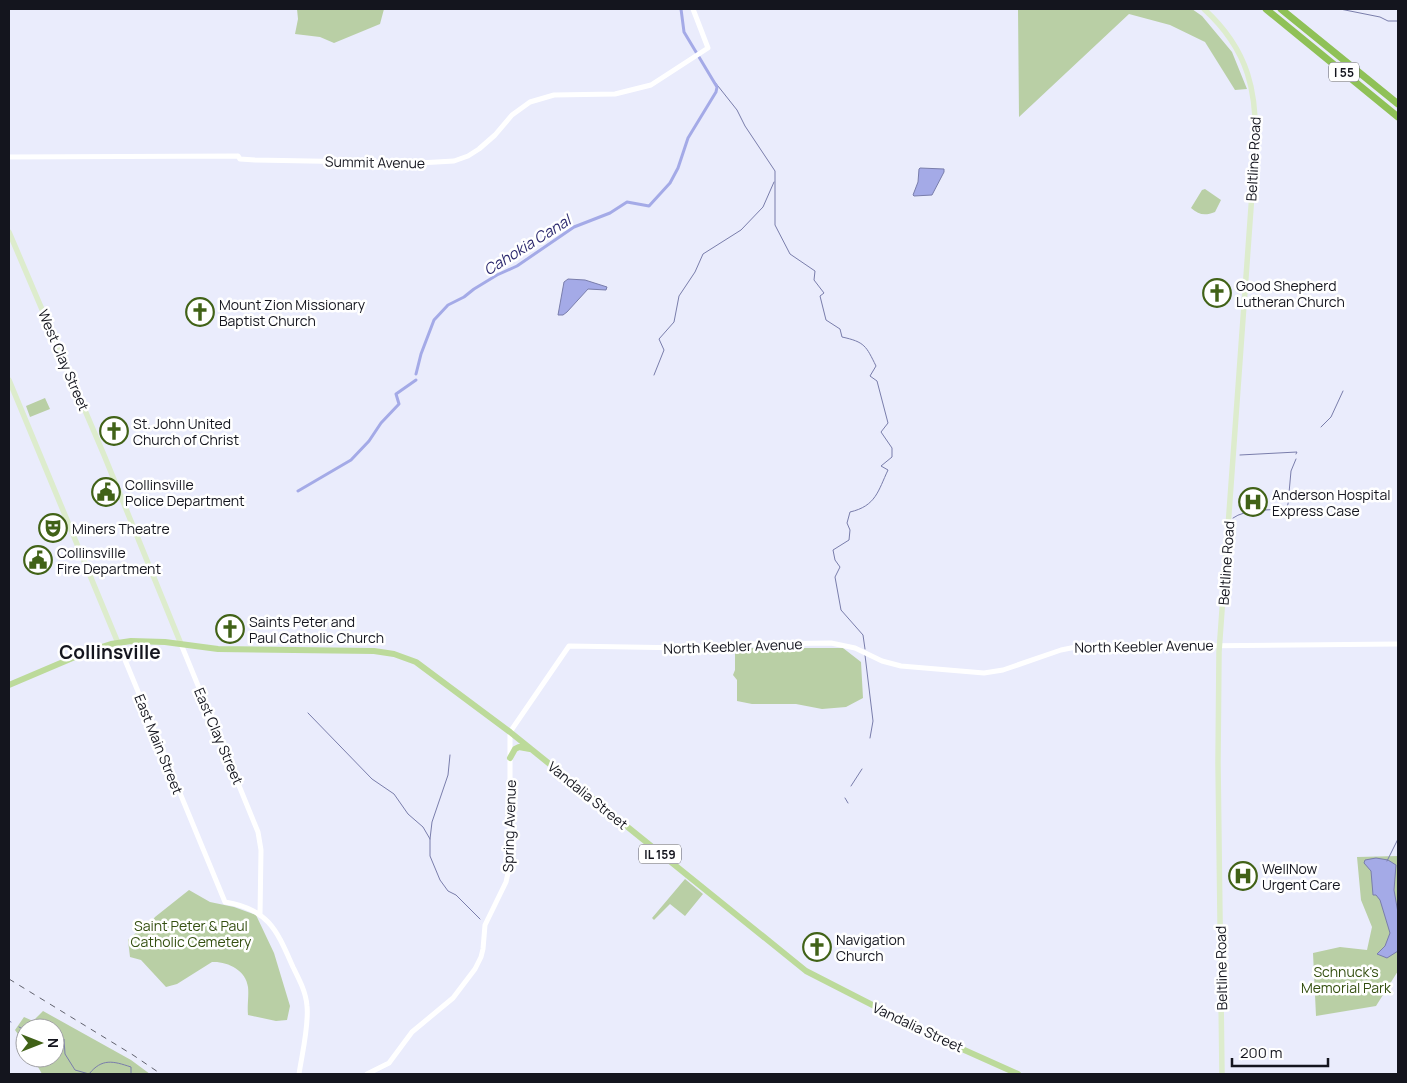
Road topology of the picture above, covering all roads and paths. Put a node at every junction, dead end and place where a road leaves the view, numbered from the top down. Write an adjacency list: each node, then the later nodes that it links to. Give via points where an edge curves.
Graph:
1 (693, 9): 7 (street, Summit Avenue, via 708,48 651,85 615,94 558,95 538,99 517,111 479,149 450,162 255,160 205,155)
2 (1204, 9): 16 (main road, Beltline Road, via 1226,32 1243,59 1252,87 1256,119)
3 (1266, 9): 6 (highway, I 55)
4 (1281, 9): 5 (highway, I 55)
5 (1398, 104)
6 (1398, 117)
7 (9, 156)
8 (9, 228): 10 (street, West Clay Street)
9 (9, 232): 10 (main road, West Clay Street)
10 (13, 240): 12 (main road, West Clay Street)
11 (9, 380): 13 (main road, East Main Street)
12 (148, 563): 14 (main road, East Clay Street)
13 (118, 643): 14 (main road, IL 159, via 144,640); 17 (main road, IL 159, via 89,651); 21 (street, East Main Street, via 226,902)
14 (181, 644): 18 (main road, Vandalia Street / IL 159, via 218,649 397,654 423,667); 21 (street, East Clay Street, via 258,832 261,850)
15 (1398, 644): 16 (street, North Keebler Avenue)
16 (1220, 645): 18 (street, North Keebler Avenue, via 1076,647 984,673 901,666 855,648 831,643 678,648 569,646); 25 (main road, Beltline Road, via 1218,763)
17 (9, 685)
18 (510, 732): 19 (main road, Vandalia Street / IL 159); 20 (street, Spring Avenue)
19 (531, 749): 20 (main road, via 515,749); 24 (main road, Vandalia Street / IL 159, via 806,971 933,1036)
20 (510, 758): 23 (street, Spring Avenue, via 509,875 485,924 481,957 450,1002 412,1032 388,1063)
21 (260, 915): 22 (street, via 278,934 306,998 307,1017)
22 (298, 1074)
23 (367, 1074)
24 (1018, 1074)
25 (1222, 1074)

